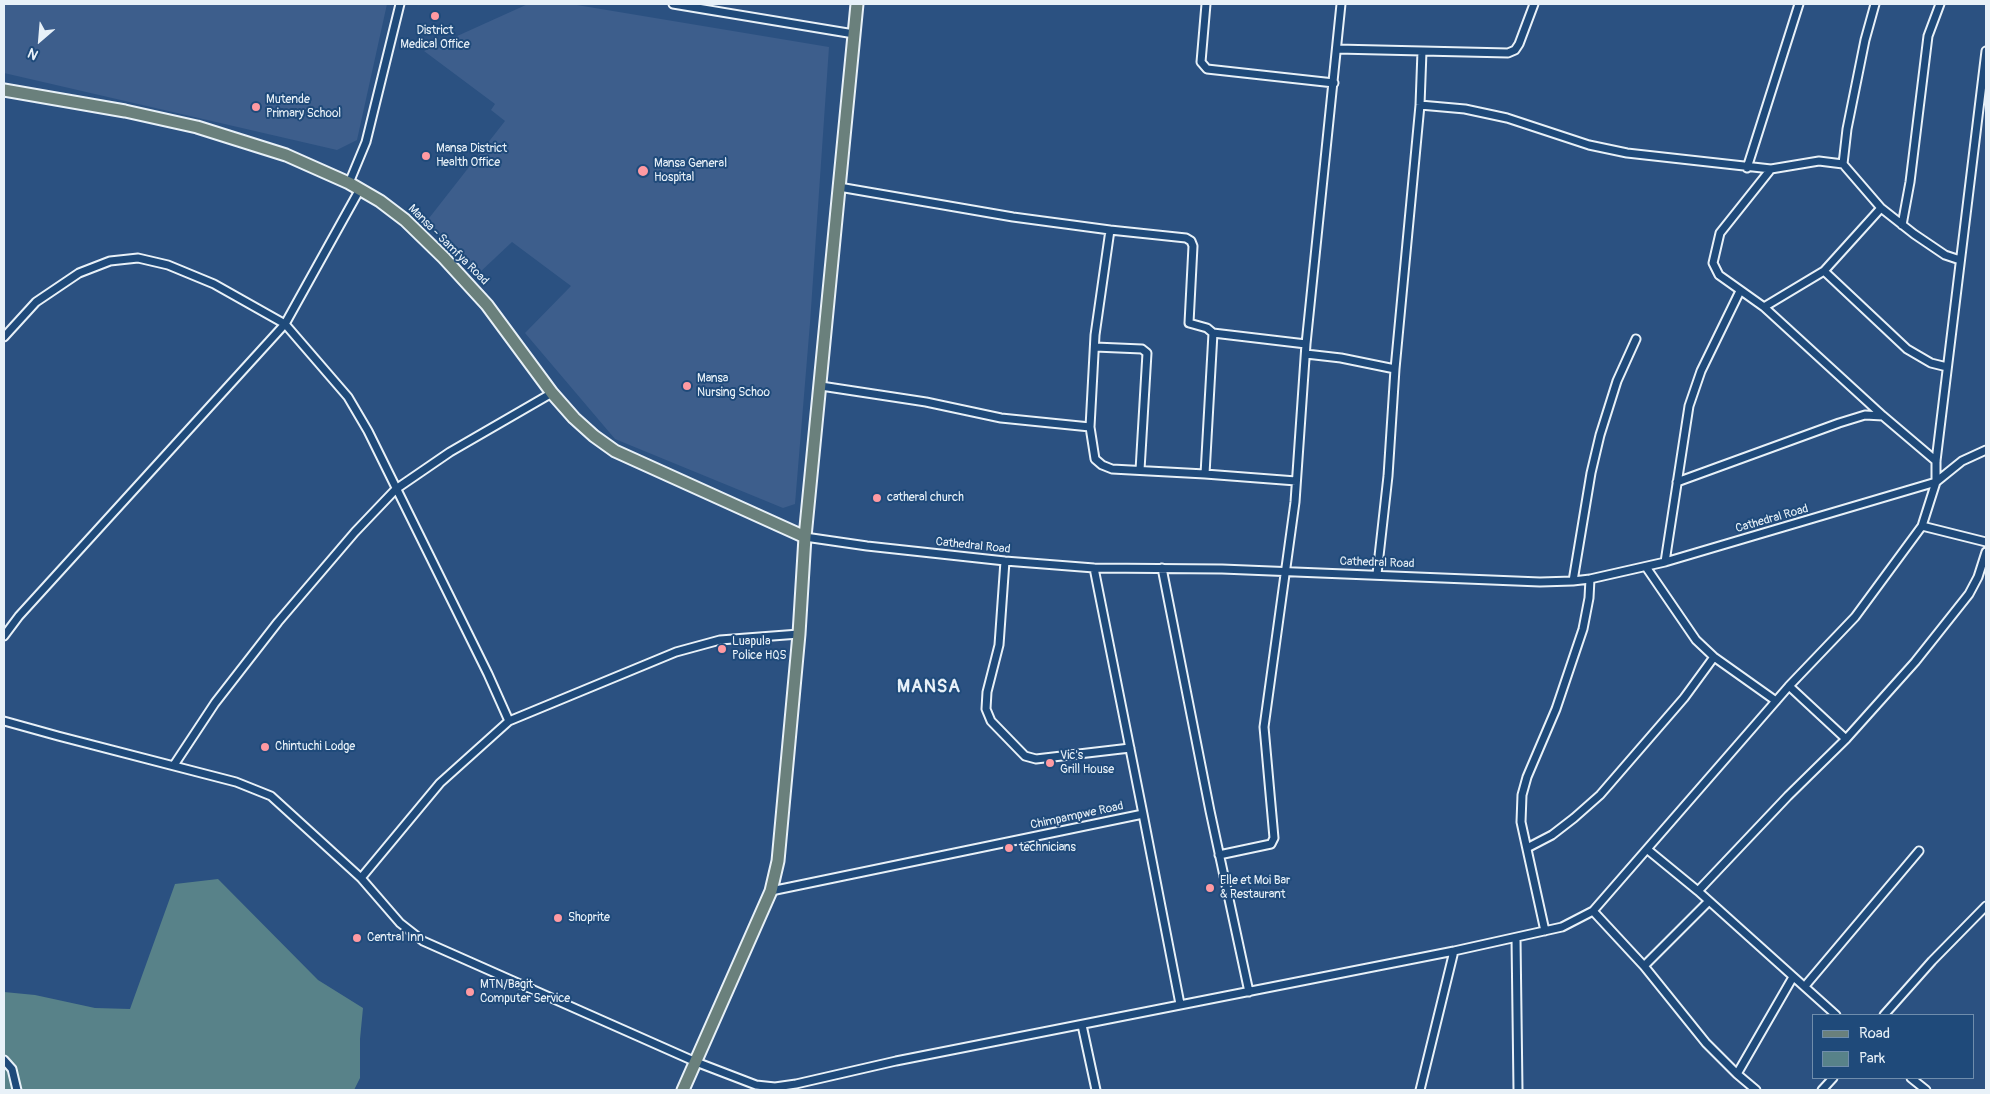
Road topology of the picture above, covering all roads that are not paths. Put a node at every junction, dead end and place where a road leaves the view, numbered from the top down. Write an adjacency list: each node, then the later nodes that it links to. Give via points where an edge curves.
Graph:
1 (400, 4): 21 (street, via 364,148)
2 (673, 4): 10 (street)
3 (857, 4): 11 (main road)
4 (1206, 4): 15 (street, via 1201,62 1208,69)
5 (1341, 4): 12 (street)
6 (1534, 4): 13 (street, via 1515,50 1508,53)
7 (1799, 4): 19 (street)
8 (1875, 4): 18 (street, via 1864,40)
9 (1940, 4): 25 (street, via 1928,36)
10 (716, 7): 11 (street)
11 (854, 34): 22 (main road)
12 (1337, 49): 13 (street); 15 (street)
13 (1422, 51): 17 (street)
14 (1986, 51): 27 (street)
15 (1334, 83): 35 (street)
16 (4, 90): 21 (main road, Mansa - Samfya Road, via 197,127 286,155)
17 (1420, 104): 19 (street, via 1507,118 1589,145); 39 (street)
18 (1843, 164): 20 (street, via 1819,161); 24 (street)
19 (1747, 168): 20 (street)
20 (1771, 169): 29 (street, via 1720,232 1716,244 1715,270)
21 (349, 183): 23 (main road, Mansa - Samfya Road)
22 (839, 187): 26 (street); 40 (main road)
23 (360, 189): 31 (street); 41 (main road, Mansa - Samfya Road, via 405,220 444,258 487,305)
24 (1881, 208): 25 (street); 28 (street)
25 (1902, 225): 27 (street, via 1945,255)
26 (1110, 230): 32 (street, via 1191,241 1187,322 1206,328); 36 (street)
27 (1960, 260): 38 (street)
28 (1824, 271): 30 (street); 38 (street, via 1907,349 1932,363)
29 (1740, 291): 30 (street); 49 (street, via 1689,406)
30 (1764, 306): 42 (street)
31 (285, 324): 33 (street, via 214,284 168,265 138,258 110,261 79,274 36,302); 51 (street, via 348,397); 66 (street)
32 (1213, 334): 35 (street); 47 (street)
33 (4, 338)
34 (1636, 339): 64 (street, via 1617,381 1600,434)
35 (1306, 344): 37 (street)
36 (1095, 347): 43 (street); 46 (street, via 1142,348 1147,353)
37 (1306, 354): 39 (street); 48 (street)
38 (1948, 367): 45 (street)
39 (1395, 369): 62 (street)
40 (822, 386): 43 (street, via 926,402 1001,418); 53 (main road)
41 (552, 393): 51 (street, via 450,452); 53 (main road, Mansa - Samfya Road, via 574,418 615,451)
42 (1883, 416): 45 (street); 49 (street, via 1866,415 1839,423)
43 (1090, 427): 46 (street, via 1098,462 1112,469)
44 (1986, 450): 50 (street, via 1962,461)
45 (1936, 461): 50 (street)
46 (1140, 470): 47 (street)
47 (1204, 474): 48 (street)
48 (1296, 481): 61 (street)
49 (1677, 482): 57 (street)
50 (1936, 482): 52 (street); 57 (street, Cathedral Road)
51 (396, 489): 71 (street); 74 (street, via 278,622 215,703)
52 (1922, 526): 54 (street); 68 (street, via 1855,617)
53 (806, 537): 56 (street, Cathedral Road); 65 (main road)
54 (1986, 542)
55 (1986, 552): 72 (street, via 1978,577 1958,610)
56 (1006, 561): 59 (street, Cathedral Road); 73 (street, via 999,645 986,709 991,721 1025,756 1036,760)
57 (1665, 562): 58 (street, Cathedral Road)
58 (1646, 567): 63 (street, Cathedral Road); 67 (street, via 1696,640)
59 (1094, 568): 60 (street, Cathedral Road); 73 (street, Chimpampwe Road)
60 (1162, 568): 61 (street, Cathedral Road); 79 (street)
61 (1286, 571): 62 (street, Cathedral Road); 79 (street, via 1264,727 1273,842)
62 (1377, 574): 64 (street, Cathedral Road)
63 (1590, 579): 64 (street, Cathedral Road); 76 (street, via 1583,629 1556,709 1526,777 1522,822)
64 (1573, 581)
65 (799, 634): 71 (street, via 720,640 676,652); 81 (main road, via 778,861)
66 (4, 636)
67 (1714, 657): 69 (street); 76 (street, via 1684,698 1600,795 1566,824)
68 (1789, 686): 69 (street); 72 (street)
69 (1776, 701): 77 (street)
70 (4, 721): 74 (street)
71 (509, 721): 80 (street, via 440,783)
72 (1846, 739): 82 (street)
73 (1130, 748): 75 (street, Chimpampwe Road)
74 (174, 765): 80 (street, via 272,796)
75 (1143, 814): 81 (street, Chimpampwe Road); 93 (street)
76 (1527, 848): 86 (street)
77 (1648, 850): 82 (street); 85 (street)
78 (1919, 851): 91 (street)
79 (1219, 855): 92 (street)
80 (360, 878): 98 (street, via 400,923 423,941)
81 (771, 891): 98 (main road)
82 (1698, 891): 83 (street)
83 (1709, 901): 89 (street); 90 (street)
84 (1986, 906): 95 (street)
85 (1593, 911): 86 (street); 89 (street)
86 (1545, 932): 87 (street)
87 (1516, 938): 88 (street); 106 (street)
88 (1454, 950): 92 (street); 105 (street)
89 (1644, 966): 99 (street, via 1706,1043)
90 (1793, 977): 91 (street); 99 (street)
91 (1805, 986): 94 (street)
92 (1249, 992): 93 (street)
93 (1180, 1004): 96 (street)
94 (1835, 1014)
95 (1885, 1014)
96 (1082, 1024): 98 (street, via 775,1087 756,1085); 104 (street)
97 (4, 1060): 102 (street, via 12,1069)
98 (696, 1062): 103 (main road)
99 (1737, 1074): 107 (street)
100 (1832, 1079): 108 (street)
101 (1912, 1079): 109 (street)
102 (17, 1090)
103 (684, 1090)
104 (1096, 1090)
105 (1420, 1090)
106 (1518, 1090)
107 (1756, 1090)
108 (1822, 1090)
109 (1926, 1090)

